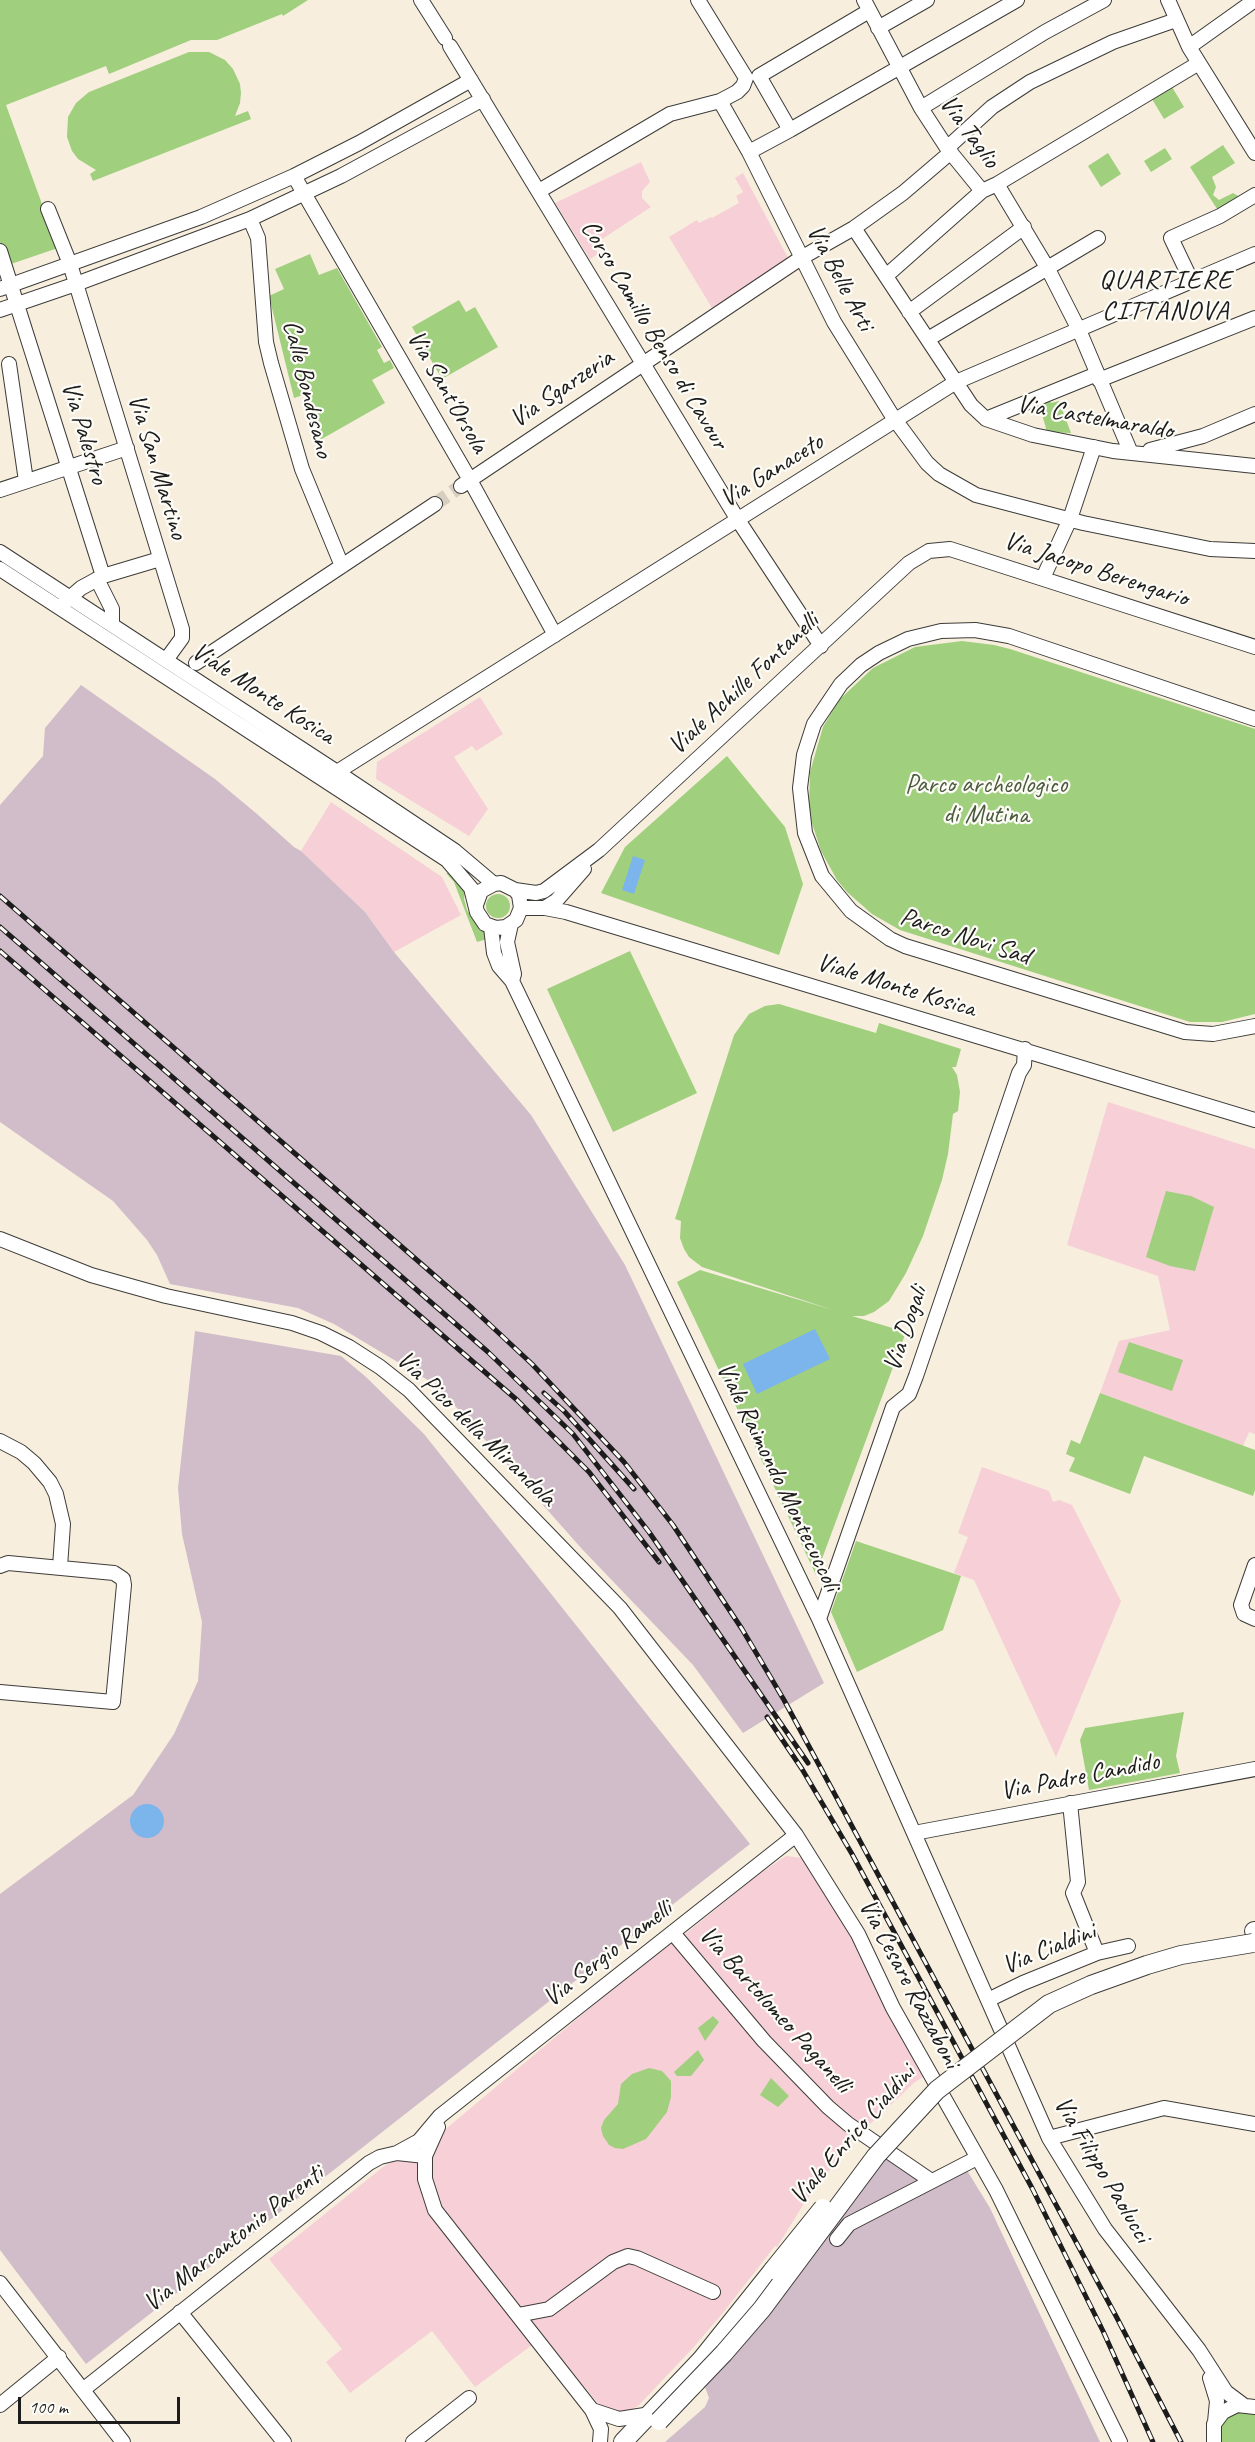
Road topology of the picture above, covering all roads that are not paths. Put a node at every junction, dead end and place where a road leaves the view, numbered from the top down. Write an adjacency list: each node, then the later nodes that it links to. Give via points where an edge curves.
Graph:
1 (421, 0): 15 (street, Corso Camillo Benso di Cavour)
2 (698, 0): 14 (street)
3 (927, 0): 10 (street)
4 (1017, 0): 13 (street)
5 (1104, 0): 18 (street)
6 (1168, 0): 9 (street)
7 (1255, 0): 11 (street)
8 (866, 6): 10 (street, Via Taglio); 14 (street)
9 (1176, 20): 11 (street); 20 (street, Via Sgarzeria, via 1113,42 1030,82 992,107)
10 (878, 28): 13 (street, Via Taglio)
11 (1189, 47): 12 (street)
12 (1199, 63): 22 (street); 24 (street)
13 (898, 68): 18 (street, Via Taglio); 19 (street)
14 (753, 77): 17 (street); 19 (street)
15 (471, 80): 16 (street, Corso Camillo Benso di Cavour); 23 (street)
16 (483, 99): 25 (street, Corso Camillo Benso di Cavour); 27 (street)
17 (720, 101): 21 (street, Via Belle Arti); 25 (street, via 670,114)
18 (921, 108): 20 (street, Via Taglio)
19 (790, 130): 21 (street)
20 (949, 150): 26 (street, Via Taglio); 32 (street, Via Sgarzeria, via 903,193)
21 (749, 152): 36 (street, Via Belle Arti)
22 (1255, 153)
23 (294, 176): 27 (street, Via Sant'Orsola); 37 (street, via 201,217)
24 (997, 184): 26 (street, Via Taglio); 31 (street, Via Taglio)
25 (539, 190): 50 (street, Corso Camillo Benso di Cavour)
26 (982, 191): 39 (street)
27 (304, 194): 30 (street); 65 (street, Via Sant'Orsola)
28 (1255, 195): 40 (street, via 1171,238)
29 (48, 209): 37 (street, Via San Martino)
30 (250, 219): 41 (street); 74 (street, Calle Bondesano, via 258,238 268,352 302,469)
31 (1024, 227): 38 (street, Via Taglio); 45 (street)
32 (854, 228): 36 (street, Via Sgarzeria); 39 (street, Via Castelmaraldo)
33 (1098, 238): 38 (street)
34 (0, 251): 42 (street, Via Palestro)
35 (1255, 254): 40 (street, Via Ganaceto)
36 (801, 258): 50 (street, Via Sgarzeria); 56 (street, Via Belle Arti, via 834,322)
37 (70, 264): 41 (street, Via San Martino); 42 (street)
38 (1048, 269): 47 (street, Via Taglio); 48 (street)
39 (886, 276): 45 (street, Via Castelmaraldo)
40 (1192, 282): 47 (street, Via Ganaceto)
41 (76, 284): 43 (street); 59 (street, Via San Martino)
42 (6, 287): 43 (street, Via Palestro)
43 (18, 304): 44 (street); 49 (street, Via Palestro)
44 (0, 310)
45 (909, 312): 48 (street, Via Castelmaraldo)
46 (1255, 318): 52 (street)
47 (1079, 330): 52 (street, Via Taglio); 53 (street, Via Ganaceto)
48 (928, 339): 53 (street, Via Castelmaraldo)
49 (34, 355): 51 (street); 62 (street, Via Palestro)
50 (643, 364): 65 (street, Via Sgarzeria); 69 (street, Corso Camillo Benso di Cavour)
51 (4, 365): 64 (street)
52 (1098, 377): 55 (street); 60 (street, Via Taglio)
53 (956, 382): 55 (street, Via Castelmaraldo); 56 (street, Via Ganaceto)
54 (1255, 414): 57 (street)
55 (986, 419): 58 (street, Via Castelmaraldo, via 1033,435)
56 (896, 421): 68 (street, Via Belle Arti, via 927,463 956,485 976,495); 69 (street, Via Ganaceto)
57 (1203, 436): 60 (street); 61 (street, Via Castelmaraldo, via 1202,450)
58 (1094, 447): 60 (street, Via Castelmaraldo); 68 (street)
59 (127, 448): 62 (street); 73 (street, Via San Martino)
60 (1131, 453): 61 (street, Via Castelmaraldo)
61 (1209, 461): 63 (street, Via Castelmaraldo)
62 (69, 466): 64 (street); 76 (street, Via Palestro)
63 (1255, 466)
64 (26, 481): 66 (street)
65 (466, 483): 81 (street, Via Sant'Orsola)
66 (0, 490)
67 (435, 504): 74 (street)
68 (1070, 519): 70 (street, Via Belle Arti, via 1190,545); 77 (street)
69 (738, 520): 81 (street, Via Ganaceto); 82 (street, Corso Camillo Benso di Cavour)
70 (1255, 551)
71 (0, 552): 78 (street, Viale Monte Kosica)
72 (921, 554): 77 (street, Via Jacopo Berengario, via 950,549); 82 (street, Viale Achille Fontanelli)
73 (160, 559): 76 (street); 84 (street, Via San Martino, via 182,634)
74 (342, 566): 85 (street)
75 (0, 569): 79 (street, Viale Monte Kosica)
76 (100, 578): 78 (street); 80 (street, Via Palestro, via 112,609)
77 (1043, 578): 83 (street, Via Jacopo Berengario)
78 (71, 597): 79 (street); 80 (street, Viale Monte Kosica)
79 (59, 607): 91 (street, Viale Monte Kosica, via 447,860 471,888)
80 (112, 624): 84 (street, Viale Monte Kosica)
81 (555, 634): 87 (street, Via Ganaceto)
82 (821, 646): 88 (street, Viale Achille Fontanelli)
83 (1255, 647)
84 (166, 660): 87 (street, Viale Monte Kosica)
85 (196, 663)
86 (1255, 718): 97 (street, Parco Novi Sad, via 1009,636 975,630 941,631 908,639 879,653 841,684 814,724 804,755 800,788 805,833 822,876 851,911 890,939 1185,1032 1213,1034)
87 (337, 772): 89 (street, Viale Monte Kosica, via 455,851)
88 (599, 850): 90 (street, Viale Achille Fontanelli, via 544,891); 93 (street, Viale Achille Fontanelli, via 570,887)
89 (494, 884): 90 (street, Viale Monte Kosica); 91 (street, via 481,891)
90 (515, 890): 92 (street)
91 (476, 905): 95 (street, Viale Monte Kosica, via 480,918)
92 (521, 908): 93 (street, Viale Monte Kosica); 94 (street)
93 (545, 908): 98 (street, Viale Monte Kosica)
94 (511, 924): 95 (street); 96 (street, Viale Raimondo Montecuccoli, via 507,942)
95 (491, 927): 96 (street, Viale Raimondo Montecuccoli, via 499,966)
96 (512, 981): 105 (street, Viale Raimondo Montecuccoli)
97 (1255, 1026)
98 (1025, 1049): 99 (street, Viale Monte Kosica); 105 (street, Via Dogali, via 1024,1065 916,1376 909,1394 893,1407)
99 (1255, 1120)
100 (0, 1239): 111 (street, Via Pico della Mirandola, via 132,1287 292,1323 321,1333 380,1367 409,1390 620,1608)
101 (0, 1441): 104 (street, via 34,1462 56,1494 63,1524)
102 (1255, 1565): 106 (street, via 1241,1605 1244,1614)
103 (0, 1566): 104 (street, via 8,1563)
104 (60, 1567): 107 (street, via 114,1573 123,1579 113,1702)
105 (819, 1619): 110 (street, Viale Raimondo Montecuccoli)
106 (1255, 1619)
107 (0, 1692)
108 (1255, 1769): 109 (street, Via Padre Candido)
109 (1070, 1803): 110 (street, Via Padre Candido); 115 (street, via 1078,1882 1073,1893)
110 (914, 1833): 116 (street, Viale Raimondo Montecuccoli)
111 (796, 1835): 112 (street, Via Sergio Ramelli); 122 (street, Via Cesare Razzaboni, via 858,1934 892,2008)
112 (673, 1933): 117 (street, Via Sergio Ramelli); 123 (street, Via Bartolomeo Paganelli, via 764,2041 828,2107)
113 (1254, 1937): 138 (main road, Viale Enrico Cialdini, bridge, via 1191,1942 1089,1975 1045,1995 966,2052 895,2117)
114 (1128, 1946): 115 (street, Via Cialdini)
115 (1097, 1953): 116 (street, Via Cialdini)
116 (988, 2000): 119 (street, Via Filippo Paolucci)
117 (449, 2110): 120 (street, Via Sergio Ramelli, via 419,2141); 121 (street, Via Sergio Ramelli)
118 (1255, 2124): 119 (street, via 1164,2108)
119 (1049, 2138): 131 (street, Via Filippo Paolucci, via 1105,2229)
120 (397, 2153): 121 (street, Via Marcantonio Parenti); 128 (street, Via Marcantonio Parenti, via 369,2163)
121 (425, 2156): 129 (street, Via Sergio Ramelli, via 425,2179 435,2210)
122 (977, 2158): 123 (street); 146 (street, Via Cesare Razzaboni)
123 (930, 2180): 124 (street, via 849,2224)
124 (837, 2239)
125 (0, 2283): 132 (street)
126 (713, 2292): 127 (street, via 628,2256 613,2262)
127 (549, 2309): 129 (street); 130 (street, via 539,2322)
128 (180, 2312): 133 (street, Via Marcantonio Parenti); 141 (street)
129 (518, 2315): 130 (street, Via Sergio Ramelli)
130 (538, 2341): 137 (street, Via Sergio Ramelli)
131 (1199, 2350): 136 (street, Via Filippo Paolucci, via 1227,2392); 139 (street, Via Filippo Paolucci, via 1217,2401)
132 (59, 2357): 133 (street); 135 (street)
133 (84, 2390): 140 (street)
134 (469, 2398): 142 (street)
135 (1, 2401)
136 (1249, 2405): 139 (street, via 1229,2408)
137 (592, 2410): 138 (street, via 619,2419); 143 (street, via 601,2429)
138 (656, 2418): 144 (main road, Viale Enrico Cialdini); 145 (main road, Viale Enrico Cialdini)
139 (1215, 2422): 147 (street, Via Filippo Paolucci)
140 (123, 2442)
141 (284, 2442)
142 (413, 2442)
143 (600, 2442)
144 (623, 2442)
145 (638, 2442)
146 (1120, 2442)
147 (1214, 2442)

